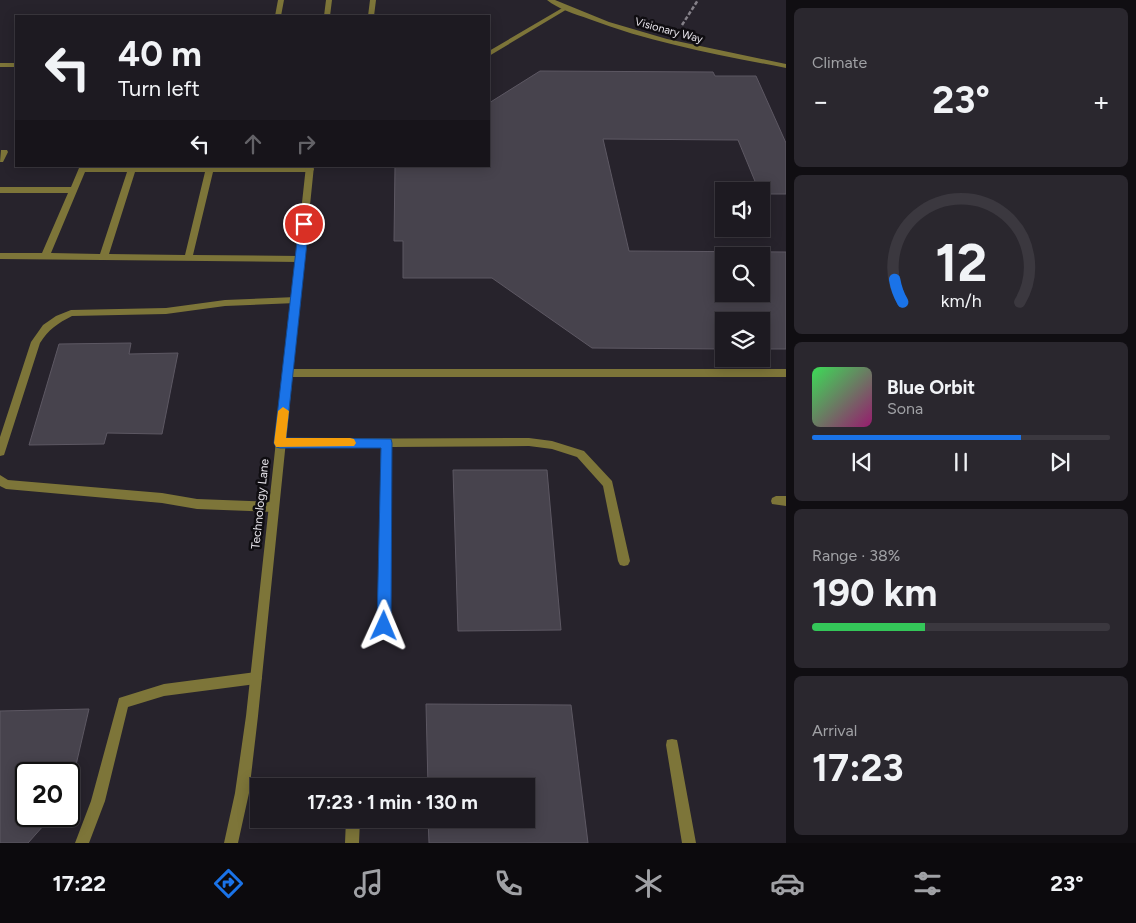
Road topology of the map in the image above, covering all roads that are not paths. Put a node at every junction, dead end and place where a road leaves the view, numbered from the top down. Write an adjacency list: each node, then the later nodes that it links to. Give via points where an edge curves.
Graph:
1 (281, 0): 6 (street)
2 (329, 0): 7 (street)
3 (373, 0): 8 (street)
4 (550, 0): 5 (street, Visionary Way)
5 (566, 8): 9 (street); 12 (street, Visionary Way, via 670,41)
6 (278, 15)
7 (327, 15)
8 (371, 15)
9 (490, 53)
10 (0, 65): 11 (street)
11 (15, 65)
12 (786, 66)
13 (4, 152): 14 (street)
14 (0, 160)
15 (310, 168): 17 (street); 24 (street, Technology Lane)
16 (132, 170): 17 (street); 19 (street, via 82,170); 22 (street)
17 (210, 170): 23 (street)
18 (0, 190): 19 (street)
19 (73, 190): 21 (street)
20 (0, 256): 21 (street)
21 (46, 257): 22 (street)
22 (103, 258): 23 (street)
23 (188, 258): 24 (street)
24 (300, 259): 25 (street, Technology Lane)
25 (296, 300): 26 (street, Technology Lane); 30 (street, via 225,303 166,311 71,313 57,319 44,328 36,342)
26 (287, 373): 27 (street); 28 (street, Technology Lane)
27 (786, 373)
28 (280, 443): 29 (street); 32 (street, Technology Lane)
29 (386, 443): 33 (street, via 529,442 580,454 608,484); 34 (street)
30 (0, 452)
31 (0, 480): 32 (street, via 6,484 197,504)
32 (274, 507): 35 (street, Technology Lane)
33 (624, 561)
34 (384, 626)
35 (256, 678): 38 (street, via 164,690 122,702 98,801); 39 (street, Technology Lane, via 242,793)
36 (672, 745): 41 (street)
37 (353, 828): 40 (street)
38 (82, 843)
39 (231, 843)
40 (352, 843)
41 (689, 843)

